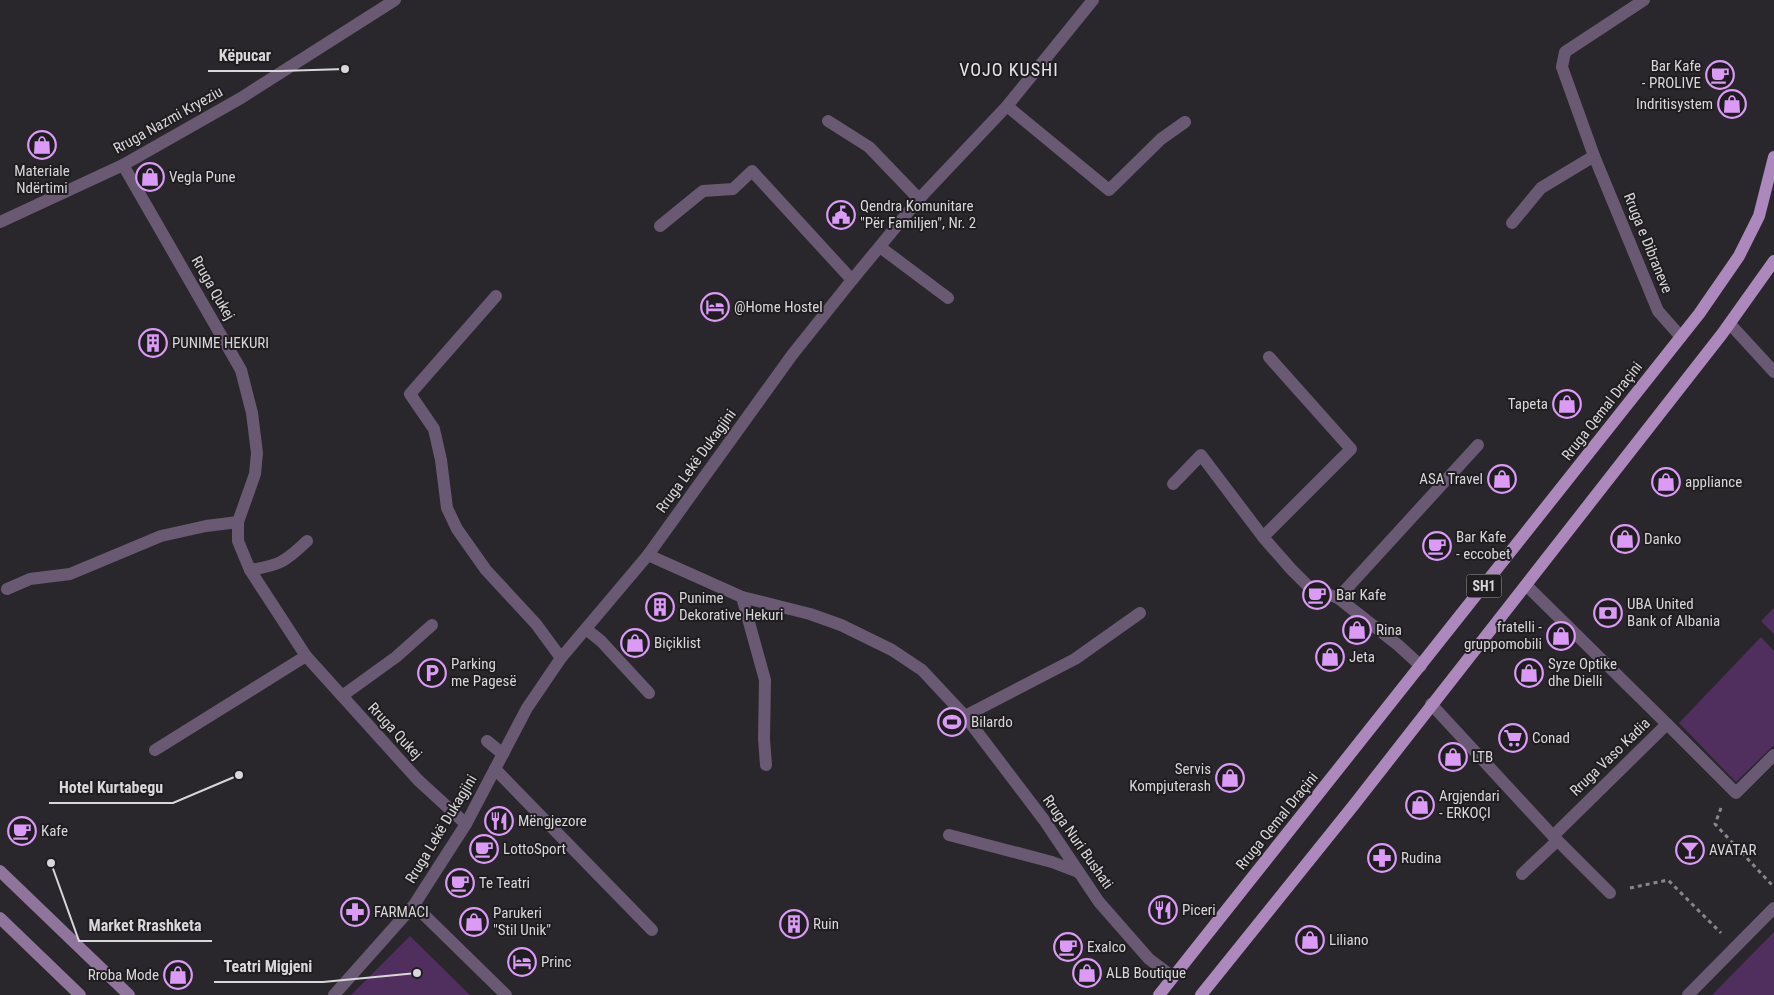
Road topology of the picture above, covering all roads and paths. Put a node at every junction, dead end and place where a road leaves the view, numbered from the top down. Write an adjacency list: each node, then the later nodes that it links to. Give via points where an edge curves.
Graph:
1 (395, 0): 9 (street, Rruga Nazmi Kryeziu, via 241,98)
2 (1093, 0): 4 (street, Rruga Lekë Dukagjini)
3 (1644, 0): 7 (street, Rruga e Dibraneve, via 1565,52 1562,67)
4 (1007, 106): 6 (street, via 1109,190 1161,139); 10 (street, Rruga Lekë Dukagjini)
5 (828, 121): 10 (street, via 869,147)
6 (1186, 122)
7 (1594, 156): 12 (street, via 1541,188); 20 (street, Rruga e Dibraneve, via 1658,311)
8 (1774, 157): 20 (main road, Rruga Qemal Draçini / SH1, via 1759,216 1739,256)
9 (123, 165): 11 (street, Rruga Nazmi Kryeziu); 25 (street, Rruga Qukej, via 242,370 257,453 255,474)
10 (919, 199): 14 (street, Rruga Lekë Dukagjini)
11 (0, 222)
12 (1512, 223)
13 (660, 226): 16 (street, via 703,192 733,189 752,171)
14 (880, 247): 16 (street, Rruga Lekë Dukagjini); 18 (street)
15 (1774, 262): 19 (main road, SH1)
16 (852, 280): 28 (street, Rruga Lekë Dukagjini, via 792,356)
17 (496, 296): 38 (street, via 410,394 434,429 447,508 457,529 503,596 536,624)
18 (948, 298)
19 (1730, 324): 22 (street); 30 (main road, SH1)
20 (1681, 337): 39 (main road, Rruga Qemal Draçini / SH1)
21 (1269, 357): 26 (street, via 1351,450)
22 (1774, 372)
23 (1478, 445): 33 (street)
24 (1173, 484): 26 (street, via 1201,455)
25 (238, 522): 29 (street, Rruga Qukej, via 238,541); 31 (street, via 162,536 70,574 30,580)
26 (1263, 537): 33 (street, via 1309,587)
27 (306, 541): 29 (street, via 275,566)
28 (648, 554): 32 (street, Rruga Nuri Bushati); 36 (street, Rruga Lekë Dukagjini)
29 (250, 570): 37 (street, Rruga Qukej)
30 (1526, 585): 42 (main road, SH1); 44 (street)
31 (8, 588)
32 (742, 597): 43 (street, Rruga Nuri Bushati, via 810,614 892,650 922,670); 49 (street, via 765,680)
33 (1338, 598): 39 (street)
34 (1140, 614): 43 (street, via 1075,659)
35 (432, 626): 41 (street)
36 (586, 629): 38 (street, Rruga Lekë Dukagjini); 40 (street)
37 (306, 656): 41 (street, Rruga Qukej); 46 (street)
38 (561, 658): 47 (street, Rruga Lekë Dukagjini, via 527,708)
39 (1421, 666): 65 (main road, Rruga Qemal Draçini / SH1)
40 (649, 693)
41 (342, 696): 52 (street, Rruga Qukej, via 418,780)
42 (1431, 704): 54 (street); 71 (main road, SH1)
43 (965, 716): 56 (street, Rruga Nuri Bushati, via 1044,820)
44 (1668, 724): 51 (street, Rruga Vaso Kadia); 54 (street, Rruga Vaso Kadia)
45 (487, 741): 47 (street)
46 (155, 750)
47 (503, 754): 50 (street, Rruga Lekë Dukagjini)
48 (1774, 755): 51 (street, via 1736,793)
49 (766, 765)
50 (495, 769): 52 (street, Rruga Lekë Dukagjini); 63 (street, Rruga Lekë Dukagjini)
51 (1730, 787): 58 (path, via 1715,824)
52 (466, 824): 60 (street, Rruga Lekë Dukagjini)
53 (949, 835): 56 (street)
54 (1555, 838): 57 (street, Rruga Vaso Kadia); 59 (street)
55 (0, 871): 67 (main road)
56 (1078, 872): 65 (street, Rruga Nuri Bushati, via 1099,902 1149,959)
57 (1522, 874)
58 (1772, 885)
59 (1610, 893): 64 (path, via 1668,880)
60 (414, 905): 68 (street, Rruga Lekë Dukagjini); 69 (street)
61 (1774, 908): 72 (street)
62 (0, 918): 66 (main road)
63 (652, 930)
64 (1723, 935)
65 (1173, 977): 70 (main road, Rruga Qemal Draçini / SH1)
66 (80, 995)
67 (129, 995)
68 (334, 995)
69 (506, 995)
70 (1159, 995)
71 (1201, 995)
72 (1688, 995)

